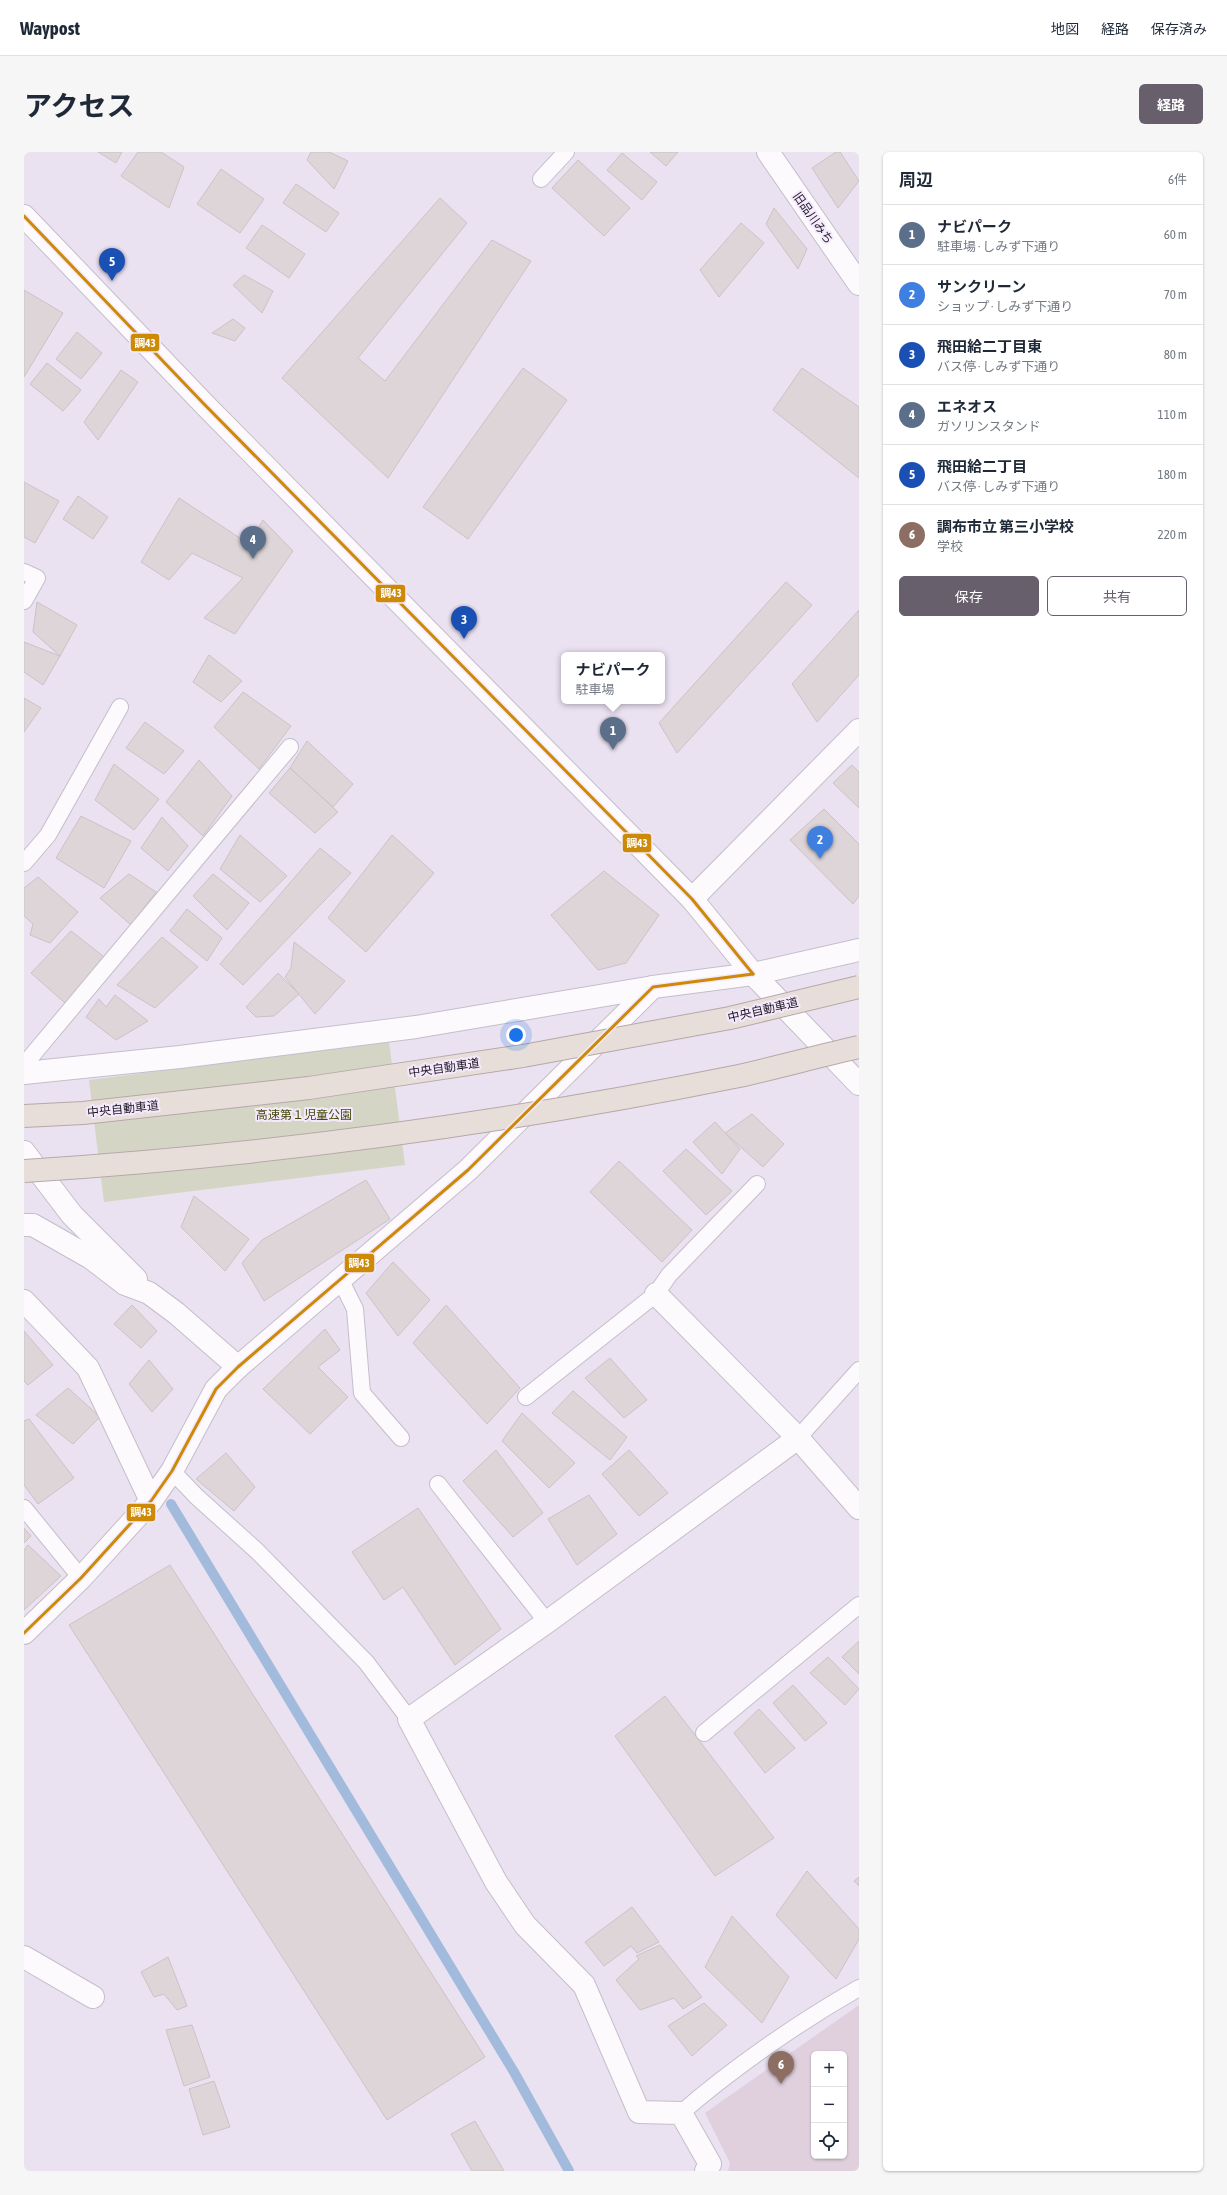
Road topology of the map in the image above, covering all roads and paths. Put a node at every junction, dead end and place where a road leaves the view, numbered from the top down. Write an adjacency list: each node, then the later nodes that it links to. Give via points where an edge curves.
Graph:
1 (566, 152): 3 (lane)
2 (768, 152): 5 (street, 旧品川みち)
3 (541, 179)
4 (24, 216): 12 (street, via 204,404)
5 (859, 284)
6 (24, 572): 7 (lane, via 37,578)
7 (24, 601)
8 (120, 707): 11 (lane, via 48,836)
9 (859, 730): 12 (street)
10 (290, 747): 18 (lane)
11 (24, 863)
12 (692, 899): 14 (street)
13 (859, 950): 14 (street)
14 (753, 974): 15 (street); 20 (street)
15 (653, 987): 19 (street, via 416,1027 180,1057); 26 (street, via 468,1170)
16 (859, 987): 21 (highway, 中央自動車道, bridge, via 730,1018 522,1056 309,1088 82,1113)
17 (859, 1047): 23 (highway, bridge, via 741,1075 552,1111 316,1143 90,1167)
18 (24, 1065)
19 (24, 1072)
20 (859, 1084)
21 (24, 1116)
22 (24, 1152): 27 (street, via 72,1215)
23 (24, 1171)
24 (757, 1184): 28 (lane, via 669,1274)
25 (24, 1225): 27 (street, via 33,1225 91,1258 125,1284)
26 (340, 1279): 30 (street); 33 (lane, via 355,1309 362,1393)
27 (149, 1293): 30 (street)
28 (656, 1294): 32 (lane); 34 (street)
29 (24, 1301): 37 (street, via 88,1368)
30 (238, 1367): 35 (street, via 216,1390)
31 (859, 1370): 34 (lane)
32 (526, 1396)
33 (401, 1438)
34 (798, 1438): 39 (street); 42 (street)
35 (172, 1471): 37 (street); 44 (lane, via 257,1551 366,1662)
36 (438, 1484): 42 (lane)
37 (151, 1501): 40 (street)
38 (24, 1508): 40 (lane)
39 (859, 1508)
40 (81, 1578): 43 (street)
41 (859, 1605): 45 (lane)
42 (547, 1622): 44 (street)
43 (24, 1633)
44 (409, 1719): 49 (street, via 504,1894 525,1925 584,1986 639,2112)
45 (704, 1733)
46 (24, 1957): 48 (street)
47 (859, 1988): 49 (lane, via 830,2004 711,2087)
48 (93, 1997)
49 (681, 2113): 50 (street, via 710,2164)
50 (706, 2171)

